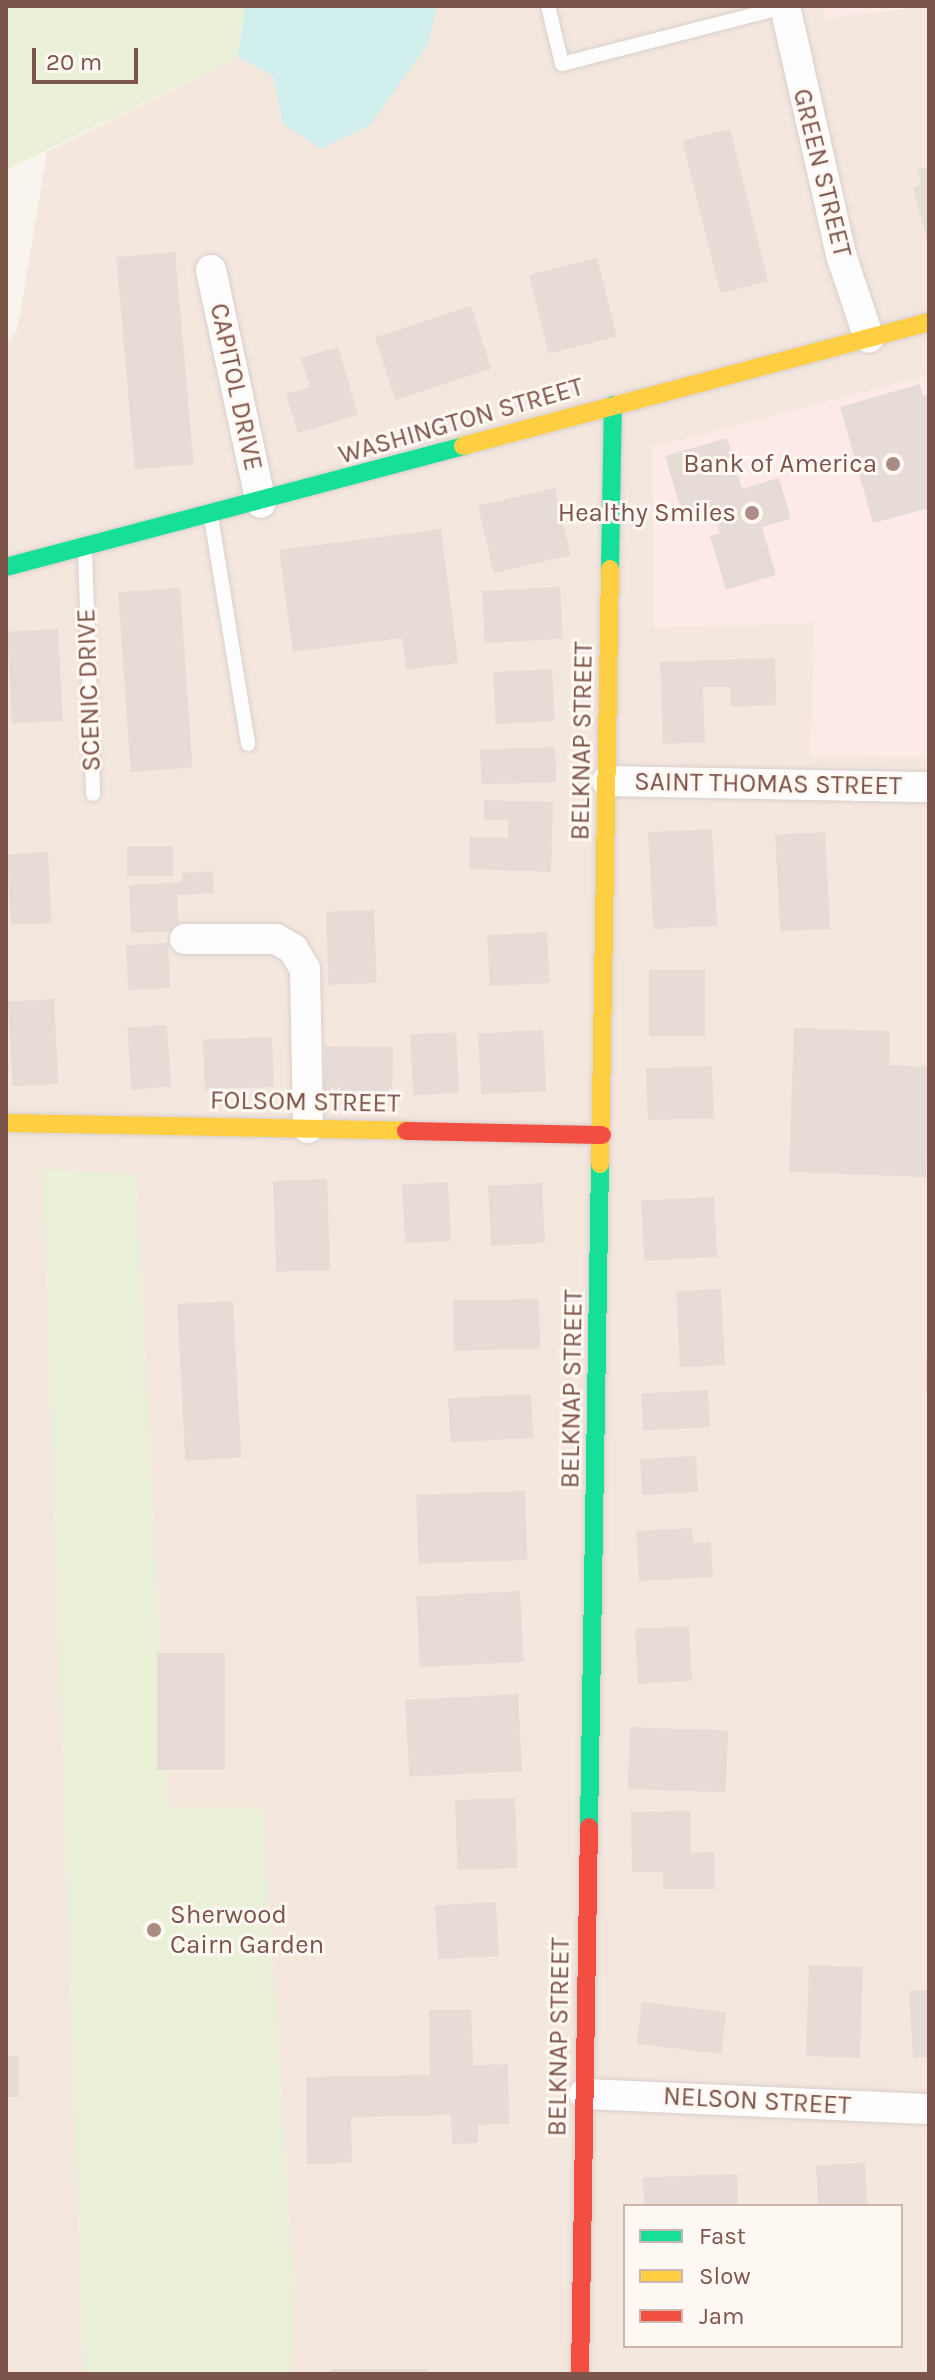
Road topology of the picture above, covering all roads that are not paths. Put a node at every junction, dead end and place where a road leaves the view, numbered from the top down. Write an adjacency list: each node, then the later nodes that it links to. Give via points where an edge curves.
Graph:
1 (548, 6): 2 (lane, via 562,64)
2 (786, 6): 5 (street, GREEN STREET, via 842,258)
3 (211, 270): 7 (street, CAPITOL DRIVE)
4 (929, 322): 5 (street, WASHINGTON STREET)
5 (869, 338): 6 (street, WASHINGTON STREET)
6 (613, 405): 7 (street, WASHINGTON STREET); 12 (street, BELKNAP STREET)
7 (261, 503): 8 (street, WASHINGTON STREET)
8 (211, 517): 9 (street, WASHINGTON STREET); 11 (lane)
9 (85, 549): 10 (street, WASHINGTON STREET); 14 (lane, SCENIC DRIVE)
10 (6, 567)
11 (248, 744)
12 (607, 781): 13 (street, SAINT THOMAS STREET); 18 (street, BELKNAP STREET)
13 (929, 787)
14 (93, 794)
15 (185, 939): 17 (street, via 276,939 293,949 305,969)
16 (6, 1123): 17 (street, FOLSOM STREET)
17 (308, 1128): 18 (street, FOLSOM STREET)
18 (602, 1135): 19 (street, BELKNAP STREET)
19 (584, 2094): 20 (street, NELSON STREET); 21 (street, BELKNAP STREET)
20 (929, 2109)
21 (580, 2374)

